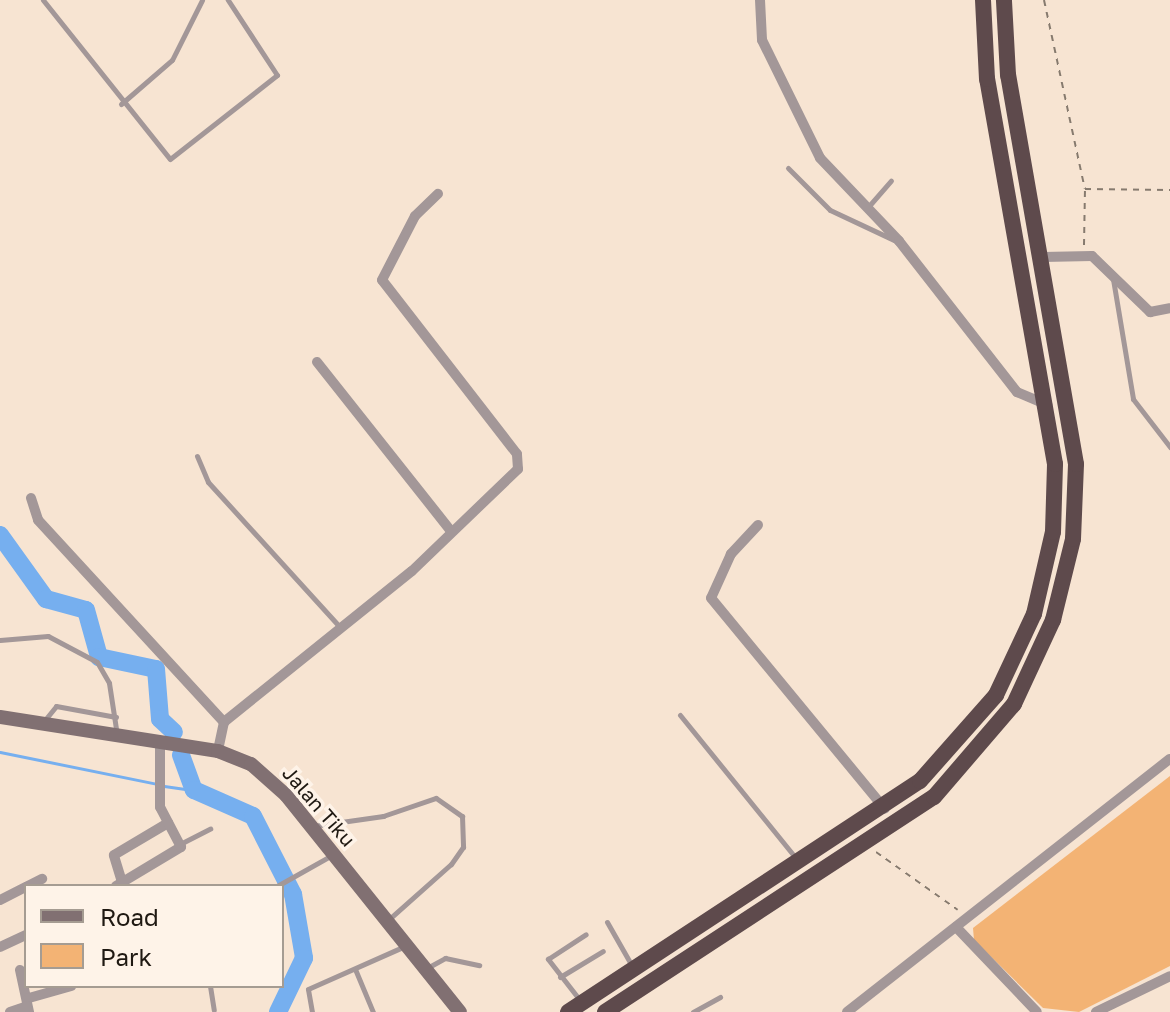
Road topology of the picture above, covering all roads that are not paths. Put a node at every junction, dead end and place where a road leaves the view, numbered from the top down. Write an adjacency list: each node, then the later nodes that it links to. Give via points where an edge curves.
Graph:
1 (43, 0): 7 (lane)
2 (202, 0): 7 (lane, via 172,60)
3 (228, 0): 7 (lane, via 276,67 272,83 175,159 160,154)
4 (760, 0): 11 (street, via 762,40 782,70 799,124)
5 (983, 0): 17 (highway, via 989,92)
6 (1004, 0): 13 (highway, via 1008,75)
7 (121, 104)
8 (788, 168): 12 (lane, via 830,210)
9 (891, 181): 11 (lane)
10 (438, 194): 22 (street, via 415,216 382,280 517,454 518,469)
11 (865, 211): 12 (street)
12 (899, 241): 17 (street, via 1017,392)
13 (1043, 257): 14 (street, via 1083,255); 74 (highway, via 1076,464 1065,580 1036,663 990,738 934,797 867,846)
14 (1111, 272): 15 (street, via 1150,312); 18 (lane, via 1133,399)
15 (1170, 308)
16 (317, 362): 22 (street)
17 (1049, 405): 34 (highway, via 1055,515 1034,614 972,728)
18 (1170, 447)
19 (197, 456): 23 (lane, via 208,482)
20 (31, 498): 28 (street, via 38,520)
21 (758, 525): 34 (street, via 731,554 711,598)
22 (451, 531): 23 (street)
23 (340, 628): 28 (street)
24 (0, 640): 27 (lane, via 48,636 97,662)
25 (680, 715): 40 (lane)
26 (0, 717): 29 (main road, Jalan Tiku)
27 (116, 717): 29 (lane, via 56,706); 30 (lane)
28 (224, 722): 32 (street)
29 (42, 726): 30 (main road, Jalan Tiku)
30 (117, 740): 31 (main road, Jalan Tiku)
31 (160, 745): 32 (main road, Jalan Tiku); 35 (street, via 158,794)
32 (218, 751): 36 (main road, Jalan Tiku, via 267,776)
33 (1170, 759): 49 (street)
34 (885, 809): 40 (highway)
35 (168, 823): 38 (street); 43 (street, via 114,855)
36 (312, 826): 39 (main road, Jalan Tiku); 47 (lane, via 383,816 436,798 452,803 466,826 463,847)
37 (210, 829): 38 (lane)
38 (180, 844): 43 (street)
39 (334, 854): 44 (lane); 47 (main road, Jalan Tiku)
40 (801, 864): 59 (highway)
41 (42, 879): 42 (street)
42 (31, 884)
43 (119, 884)
44 (281, 884)
45 (24, 888): 46 (street)
46 (0, 900)
47 (387, 920): 52 (main road, Jalan Tiku)
48 (607, 922): 59 (lane)
49 (960, 924): 70 (street); 76 (street)
50 (586, 934): 61 (lane, via 548,959)
51 (24, 936): 53 (street)
52 (408, 945): 56 (lane); 57 (main road, Jalan Tiku)
53 (0, 947)
54 (603, 951): 61 (lane)
55 (479, 965): 57 (lane, via 445,958)
56 (355, 969): 72 (lane, via 305,991); 73 (lane)
57 (426, 969): 68 (main road, Jalan Tiku)
58 (20, 970): 62 (street)
59 (635, 970): 67 (highway)
60 (1170, 976): 77 (street)
61 (560, 977): 67 (lane)
62 (24, 988)
63 (66, 988): 66 (street)
64 (210, 988): 69 (lane)
65 (720, 997): 75 (lane)
66 (28, 1005): 71 (street)
67 (576, 1008)
68 (457, 1009)
69 (214, 1010)
70 (852, 1011)
71 (10, 1012)
72 (312, 1012)
73 (373, 1012)
74 (605, 1012)
75 (693, 1012)
76 (1037, 1012)
77 (1096, 1012)

